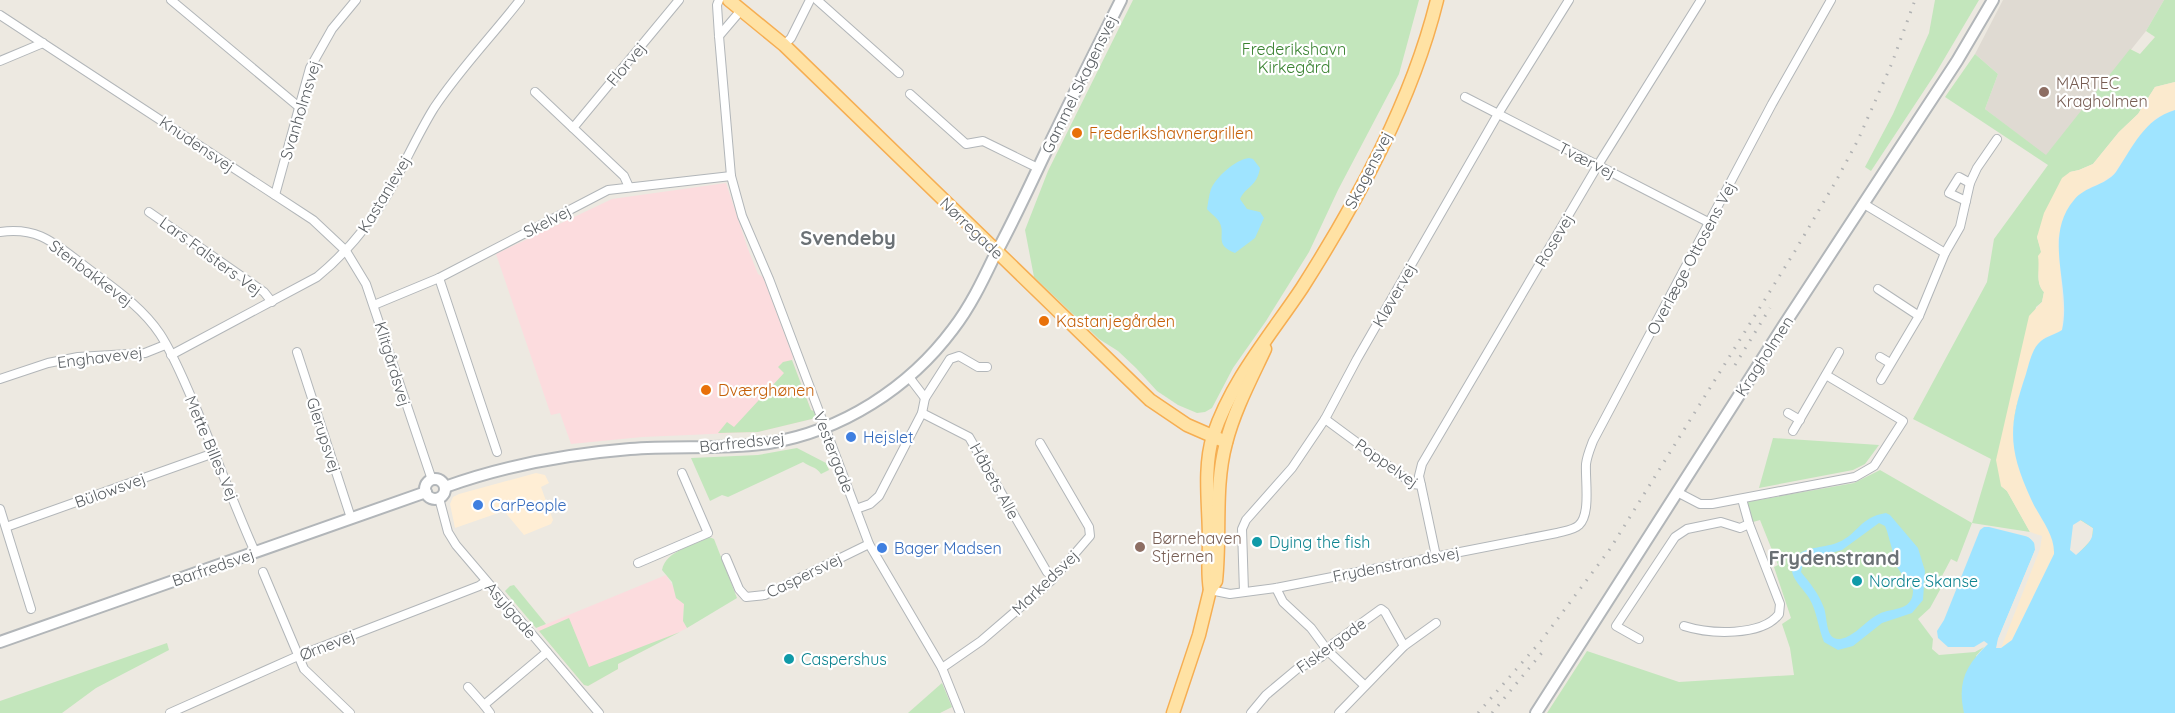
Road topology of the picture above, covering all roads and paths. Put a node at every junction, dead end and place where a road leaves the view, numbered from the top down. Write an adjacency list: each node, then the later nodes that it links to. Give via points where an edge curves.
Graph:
1 (171, 0): 25 (street)
2 (356, 0): 25 (street, Svanholmsvej, via 321,47 310,68)
3 (520, 0): 40 (street, Kastanievej, via 436,106 387,195)
4 (679, 0): 27 (street, Florvej)
5 (719, 0): 17 (street, Vestergade)
6 (729, 0): 15 (main road, Nørregade)
7 (810, 0): 19 (street)
8 (817, 0): 21 (street)
9 (1121, 0): 30 (street, Gammel Skagensvej)
10 (1437, 0): 48 (main road, Skagensvej, via 1417,66 1373,162 1341,223)
11 (1569, 0): 26 (street, Kløvervej)
12 (1701, 0): 29 (street, Rosevej)
13 (1831, 0): 38 (street, Overlæge Ottosens Vej)
14 (1993, 0): 36 (street, Kragholmen)
15 (742, 9): 17 (street); 19 (main road, Nørregade)
16 (0, 15): 18 (street, Knudensvej)
17 (719, 36): 31 (street, Vestergade)
18 (43, 43): 20 (street); 34 (street, Knudensvej)
19 (784, 45): 41 (main road, Nørregade)
20 (0, 61)
21 (899, 73)
22 (535, 92): 27 (street)
23 (910, 94): 30 (street, Gammel Skagensvej, via 966,144 983,141)
24 (1465, 97): 26 (street, Tværvej)
25 (299, 107): 34 (street, Svanholmsvej)
26 (1498, 114): 29 (street, Tværvej); 63 (street, Kløvervej)
27 (573, 128): 33 (street, via 624,176)
28 (1997, 139): 32 (street)
29 (1598, 165): 38 (street, Tværvej); 74 (street, Rosevej, via 1422,464)
30 (1038, 168): 41 (street, Gammel Skagensvej)
31 (731, 176): 33 (street, Skelvej); 65 (street, Vestergade, via 742,216)
32 (1970, 183): 35 (street); 35 (street, via 1959,177 1949,193)
33 (629, 187): 43 (street, Skelvej, via 609,190)
34 (275, 195): 40 (street, Knudensvej, via 313,220)
35 (1966, 201): 42 (street, via 1960,227)
36 (1864, 204): 42 (street); 77 (street, Kragholmen)
37 (149, 212): 45 (street, Lars Falsters Vej, via 264,292)
38 (1710, 223): 83 (street, Overlæge Ottosens Vej, via 1588,453 1586,513)
39 (0, 232): 49 (street, Stenbakkevej, via 23,230 58,246 138,309)
40 (346, 251): 45 (street, Kastanievej, via 317,277); 46 (street, Klitgårdsvej, via 360,271)
41 (997, 252): 57 (street, Barfredsvej, via 954,329); 67 (main road, Nørregade, via 1150,400 1171,416)
42 (1945, 253): 47 (street)
43 (439, 278): 46 (street, Skelvej); 70 (street)
44 (1878, 289): 47 (street)
45 (272, 302): 52 (street, Kastanievej)
46 (374, 305): 73 (street, Klitgårdsvej)
47 (1919, 316): 54 (street)
48 (1275, 329): 67 (main road, Skagensvej, via 1240,376); 68 (main road, Skagensvej)
49 (165, 345): 52 (street, Mette Billes Vej); 58 (street, Enghavevej, via 145,353 48,363)
50 (297, 352): 82 (street, Glerupsvej)
51 (1839, 352): 56 (street)
52 (171, 355): 71 (street, Mette Billes Vej)
53 (1880, 357): 54 (street)
54 (1890, 363): 59 (street)
55 (987, 367): 60 (street, via 953,357)
56 (1826, 375): 64 (street); 79 (street, via 1903,421 1874,466 1855,477)
57 (909, 377): 60 (street); 65 (street, Barfredsvej, via 884,397)
58 (0, 379)
59 (1881, 380)
60 (925, 398): 62 (street)
61 (1788, 412): 64 (street)
62 (922, 413): 81 (street, via 879,496); 92 (street, Håbets Alle, via 969,437)
63 (1325, 419): 74 (street, Poppelvej, via 1413,484); 96 (street, Kløvervej, via 1292,468 1246,520 1242,529)
64 (1800, 420): 66 (street)
65 (824, 428): 75 (street, Barfredsvej, via 769,443 630,449 566,458 504,469); 81 (street, Vestergade)
66 (1793, 431)
67 (1213, 437): 68 (main road, Nørregade); 95 (main road, Skagensvej, via 1208,485)
68 (1226, 442): 95 (main road, Skagensvej, via 1218,570)
69 (1040, 443): 106 (street, Markedsvej, via 1089,527 1090,536 1052,580 981,641)
70 (497, 452)
71 (214, 453): 85 (street, Bülowsvej); 87 (street, Mette Billes Vej)
72 (682, 473): 90 (street, via 708,533)
73 (432, 480): 75 (street); 76 (street)
74 (1421, 485): 88 (street, Poppelvej)
75 (445, 487): 78 (street)
76 (426, 492): 78 (street, via 429,497); 82 (street, Barfredsvej)
77 (1677, 492): 79 (street, via 1700,504); 118 (street, Kragholmen)
78 (439, 498): 93 (street, Asylgade, via 448,532)
79 (1742, 499): 84 (street)
80 (0, 509): 85 (street)
81 (856, 509): 86 (street, Vestergade)
82 (351, 518): 87 (street, Barfredsvej)
83 (1581, 524): 88 (street, Frydenstrandsvej, via 1557,533)
84 (1749, 524): 99 (street, via 1780,604 1779,614 1768,624 1748,631); 100 (street, via 1740,528 1721,522 1687,529 1675,537 1616,626)
85 (6, 527): 97 (street)
86 (869, 544): 89 (street, Caspersvej, via 753,598 746,597 740,589); 106 (street, Vestergade)
87 (255, 552): 101 (street, Barfredsvej)
88 (1436, 556): 94 (street, Frydenstrandsvej)
89 (726, 558)
90 (638, 563)
91 (263, 572): 105 (street)
92 (1047, 572)
93 (486, 581): 104 (street, Asylgade); 105 (street, Ørnevej)
94 (1276, 588): 96 (street, Frydenstrandsvej); 103 (street, via 1283,602 1311,628)
95 (1210, 590): 96 (street, Frydenstrandsvej); 115 (main road)
96 (1244, 592)
97 (31, 609)
98 (1436, 623): 102 (street)
99 (1684, 626)
100 (1639, 639)
101 (0, 642)
102 (1404, 646): 103 (street, Fiskergade, via 1381,609); 107 (street)
103 (1328, 651): 107 (street); 116 (street, Fiskergade, via 1297,669)
104 (547, 652): 109 (street); 113 (street, Asylgade)
105 (298, 656): 110 (street, Ørnevej); 111 (street, via 304,669)
106 (942, 668): 114 (street, Vestergade)
107 (1364, 685): 117 (street)
108 (468, 687): 109 (street)
109 (484, 705): 112 (street)
110 (170, 713)
111 (350, 713)
112 (490, 713)
113 (599, 713)
114 (960, 713)
115 (1173, 713)
116 (1251, 713)
117 (1339, 713)
118 (1536, 713)

